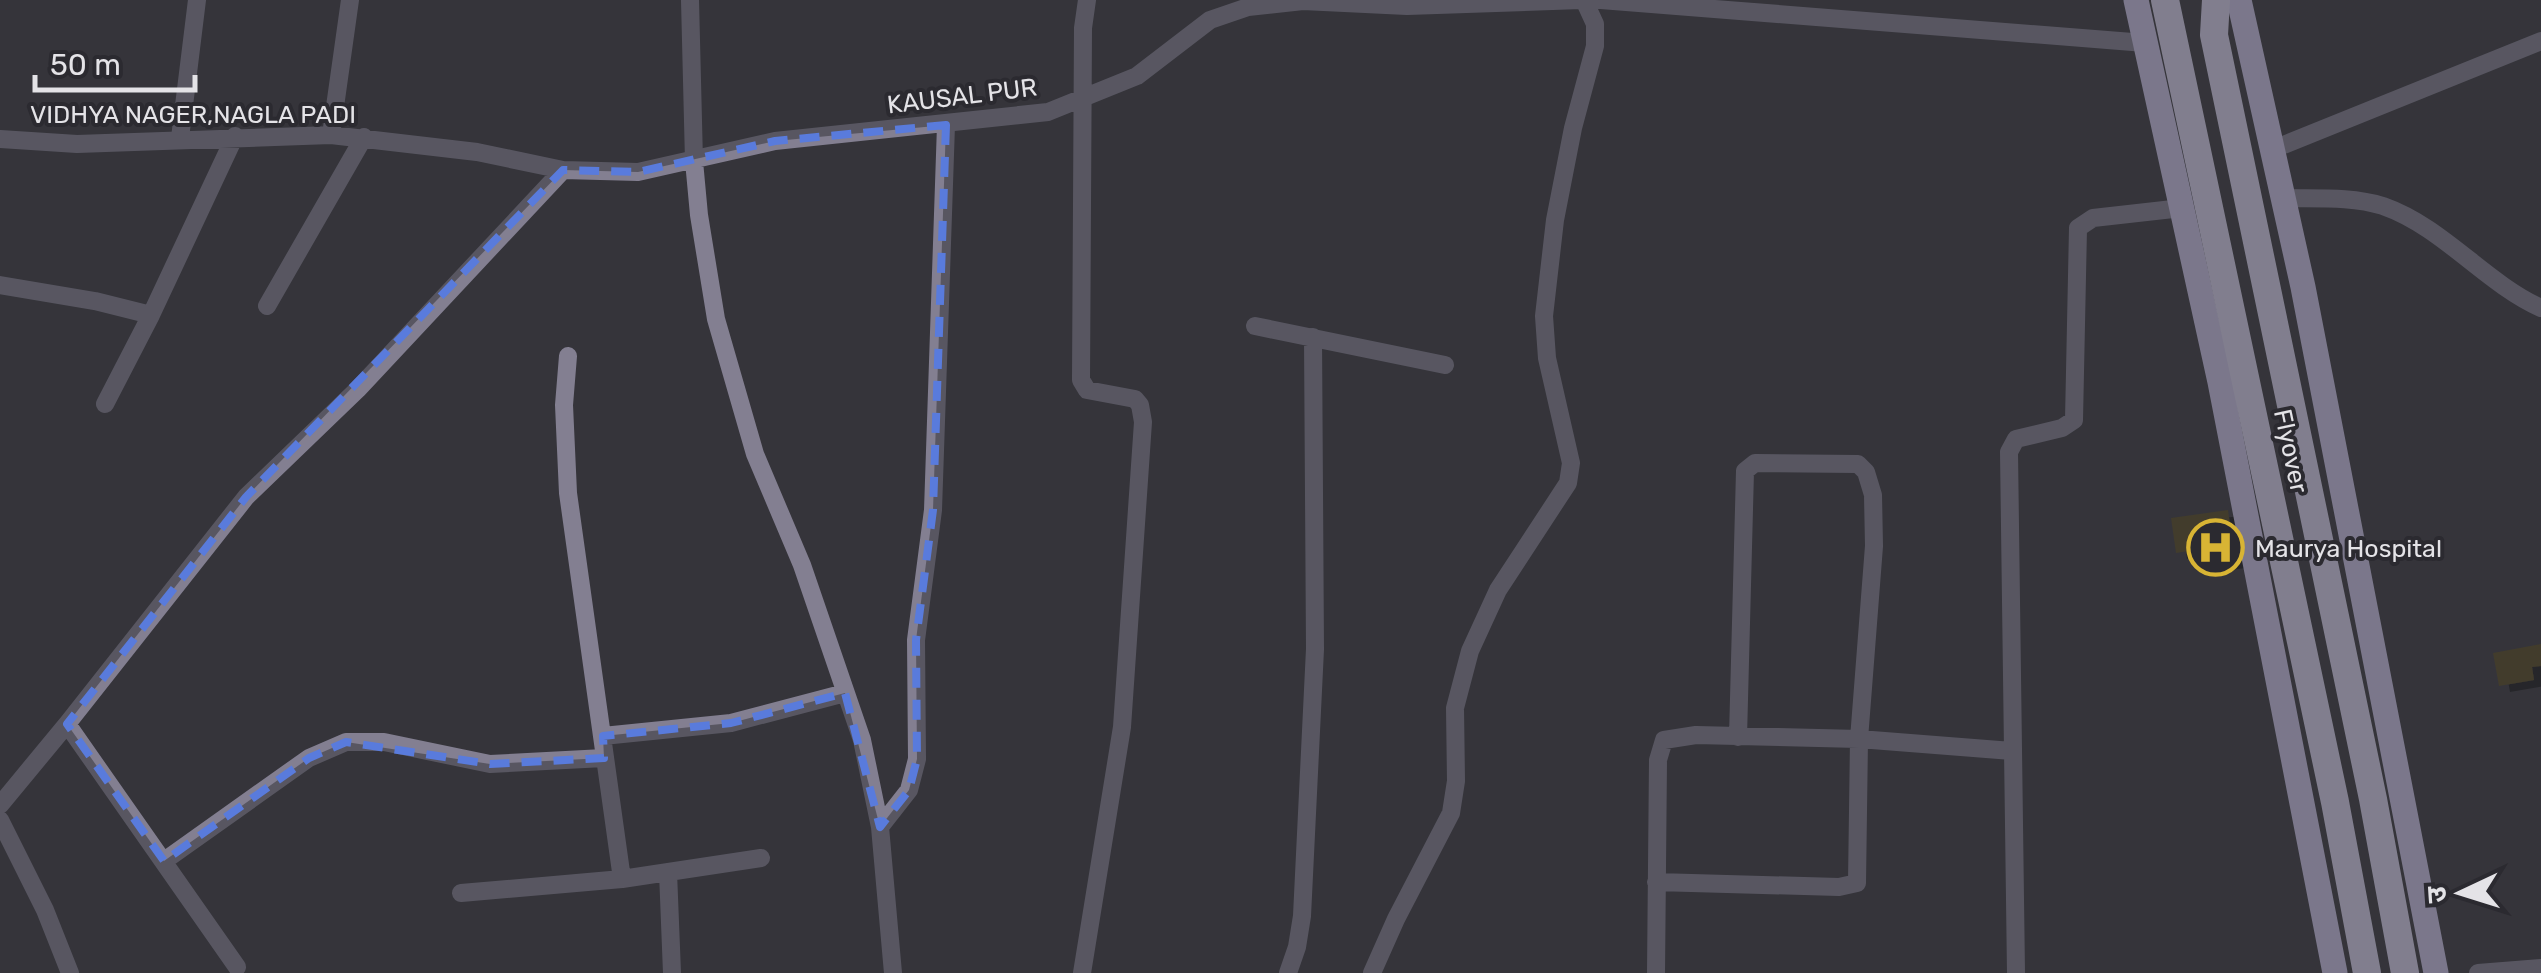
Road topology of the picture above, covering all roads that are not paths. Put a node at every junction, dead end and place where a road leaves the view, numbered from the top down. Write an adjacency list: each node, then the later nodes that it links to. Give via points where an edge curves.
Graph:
1 (198, 0): 20 (street)
2 (350, 0): 17 (street)
3 (690, 0): 23 (street)
4 (1087, 0): 15 (street)
5 (1583, 0): 15 (street, KAUSAL PUR, via 1248,7 1210,20 1137,76); 59 (street, via 1595,24 1595,46 1555,220 1544,316 1570,472 1564,494 1498,590 1470,650 1455,708 1451,813)
6 (1601, 0): 14 (street)
7 (2136, 0): 14 (main road)
8 (2165, 0): 63 (highway, Flyover)
9 (2206, 0): 12 (highway)
10 (2216, 0): 12 (highway)
11 (2239, 0): 22 (main road)
12 (2214, 36): 64 (highway)
13 (2541, 41): 22 (street)
14 (2145, 43): 26 (main road)
15 (1082, 101): 16 (street, KAUSAL PUR, via 1032,116); 57 (street, via 1081,380 1088,390 1135,399 1142,422 1122,727)
16 (946, 125): 23 (street, KAUSAL PUR, via 776,141); 45 (street, via 934,510 916,640 916,759 909,790)
17 (331, 135): 18 (street, VIDHYA NAGER,NAGLA PADI); 19 (street, VIDHYA NAGER,NAGLA PADI)
18 (235, 136): 20 (street, VIDHYA NAGER,NAGLA PADI); 30 (street)
19 (364, 137): 24 (street, VIDHYA NAGER,NAGLA PADI); 28 (street)
20 (180, 138): 21 (street, VIDHYA NAGER,NAGLA PADI, via 76,144)
21 (0, 139)
22 (2271, 150): 25 (main road)
23 (694, 161): 24 (street, KAUSAL PUR, via 638,172); 36 (street, via 727,364)
24 (563, 170): 37 (street, via 246,497)
25 (2281, 198): 29 (street, via 2383,206); 65 (main road)
26 (2182, 208): 41 (street, via 2092,218 2078,228 2074,420 2021,436 2009,452); 62 (main road)
27 (0, 285): 30 (street)
28 (267, 306)
29 (2541, 308)
30 (152, 316): 35 (street)
31 (1255, 326): 32 (street)
32 (1313, 337): 34 (street); 58 (street, via 1315,649 1302,916)
33 (568, 356): 38 (street, via 568,492)
34 (1445, 365)
35 (105, 404)
36 (845, 694): 38 (street, via 748,720); 45 (street)
37 (68, 724): 43 (street); 47 (street)
38 (603, 736): 42 (street)
39 (1738, 737): 40 (street); 40 (street, via 1745,471 1755,463 1852,462 1866,472 1874,512); 50 (street, via 1668,737 1660,744)
40 (1860, 740): 41 (street); 50 (street, via 1855,885)
41 (2012, 752): 61 (street)
42 (604, 758): 47 (street, via 490,764 384,742 346,742 309,758); 49 (street)
43 (0, 804)
44 (0, 820): 54 (street)
45 (880, 828): 56 (street)
46 (761, 858): 48 (street)
47 (164, 861): 52 (street)
48 (668, 872): 49 (street); 55 (street)
49 (622, 879): 51 (street)
50 (1656, 882): 60 (street)
51 (461, 893)
52 (237, 967)
53 (2541, 968): 66 (street)
54 (70, 973)
55 (672, 973)
56 (893, 973)
57 (1082, 973)
58 (1288, 973)
59 (1372, 973)
60 (1656, 973)
61 (2016, 973)
62 (2335, 973)
63 (2367, 973)
64 (2404, 973)
65 (2436, 973)
66 (2478, 973)

